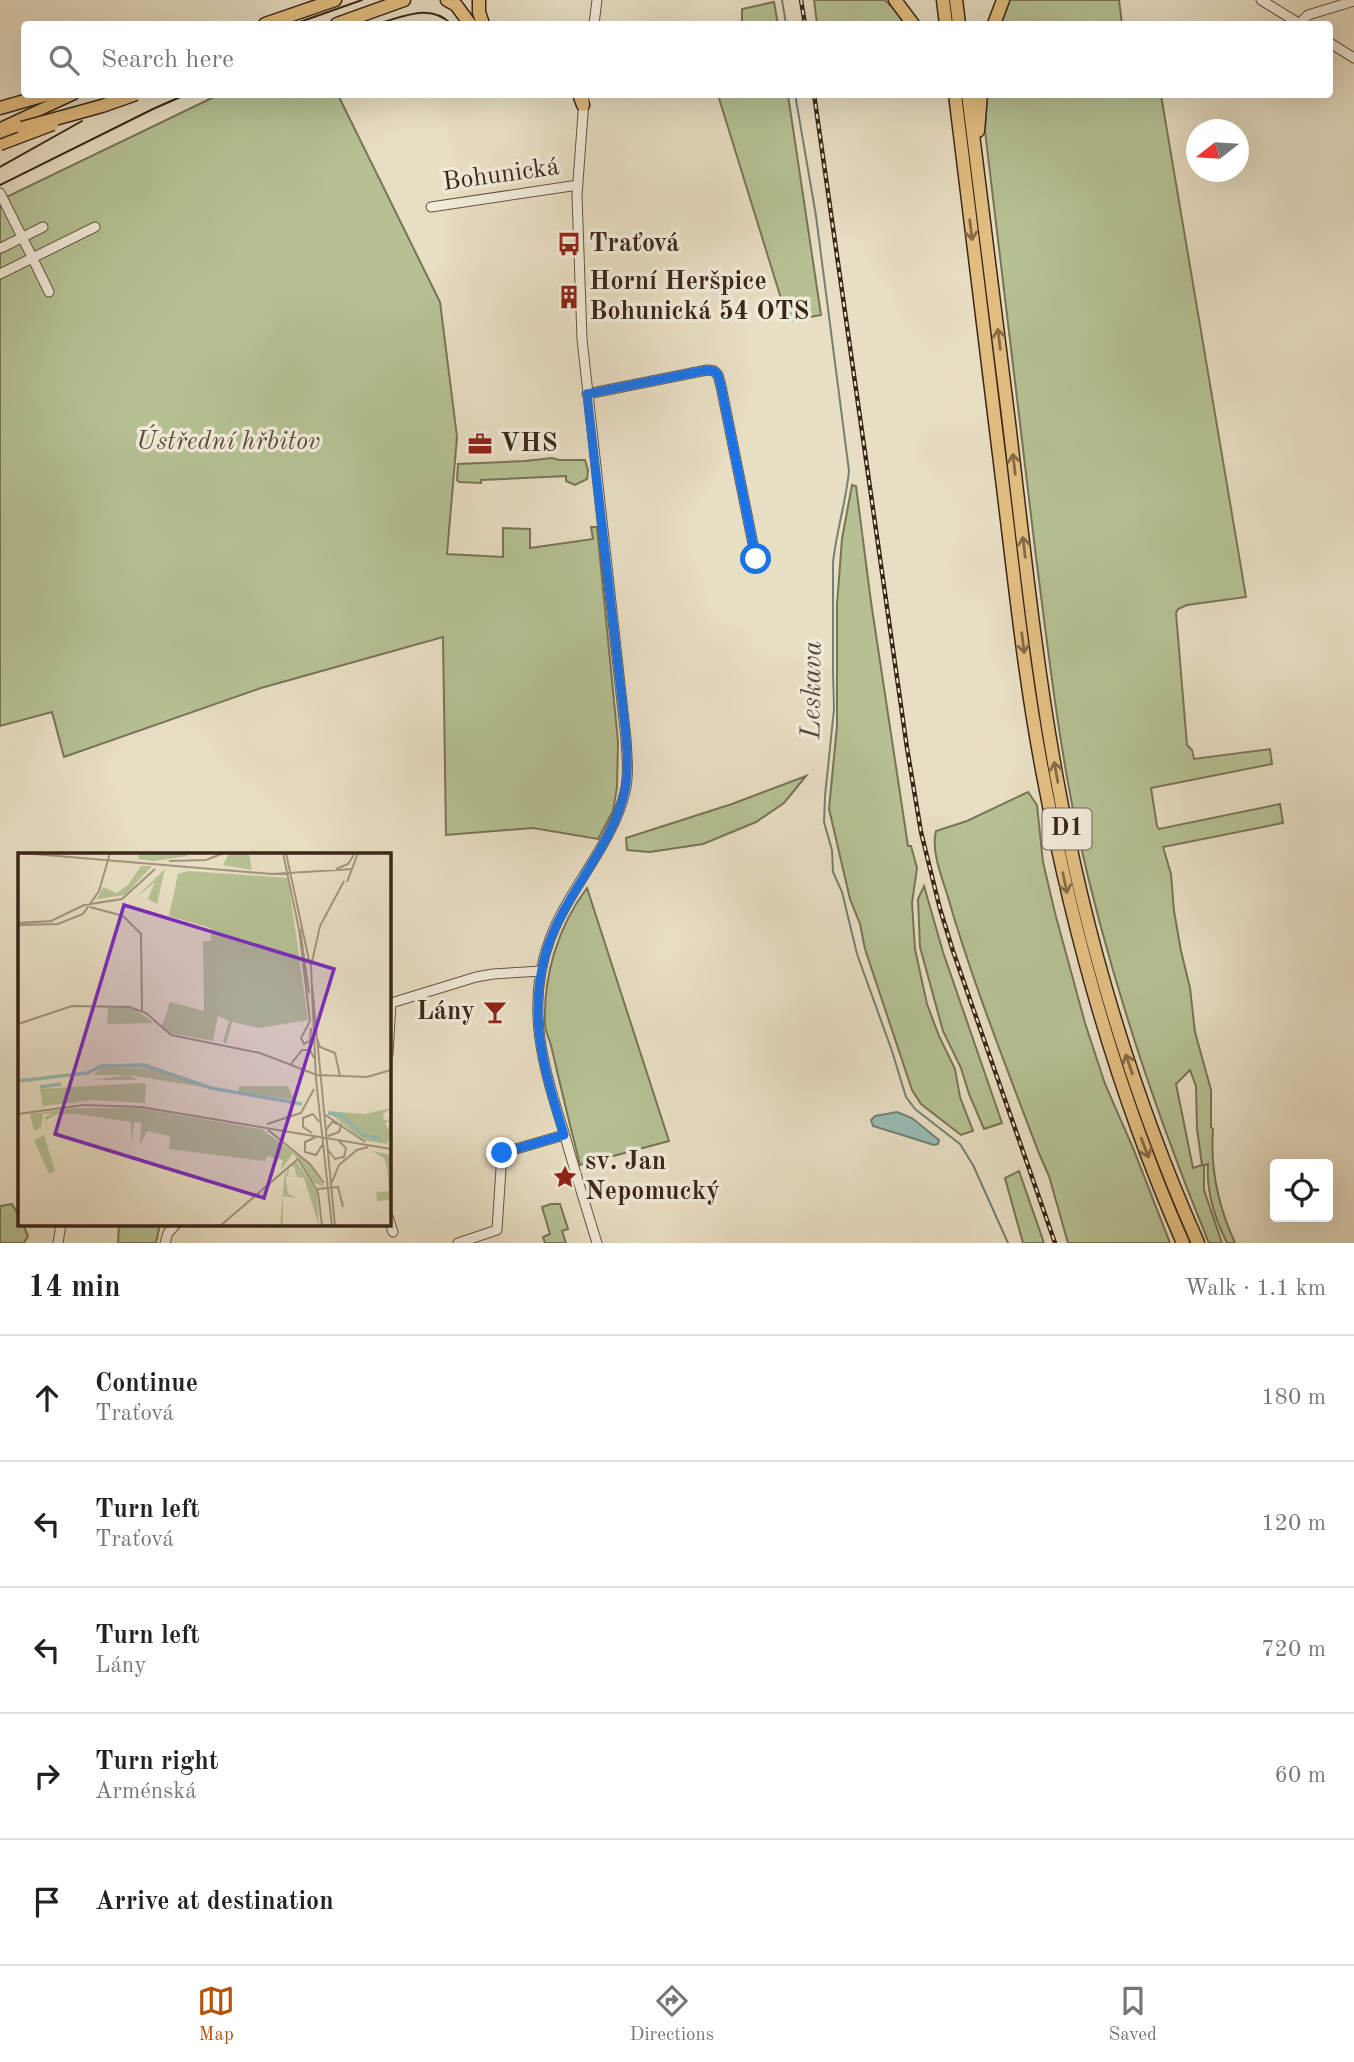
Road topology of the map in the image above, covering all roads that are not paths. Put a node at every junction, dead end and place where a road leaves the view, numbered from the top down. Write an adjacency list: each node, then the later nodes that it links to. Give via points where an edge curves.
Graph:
1 (335, 0): 12 (highway)
2 (404, 0): 13 (highway)
3 (447, 0): 14 (highway)
4 (479, 0): 15 (highway)
5 (597, 0): 16 (street)
6 (895, 0): 17 (highway)
7 (943, 0): 18 (highway)
8 (956, 0): 19 (highway)
9 (1003, 0): 20 (highway)
10 (1261, 0): 21 (street)
11 (1354, 1): 22 (street, via 1308,15)
12 (274, 21)
13 (345, 21)
14 (468, 21)
15 (481, 21)
16 (594, 21)
17 (911, 21)
18 (946, 21)
19 (959, 21)
20 (995, 21)
21 (1295, 21)
22 (1303, 21)
23 (1333, 45): 24 (street)
24 (1354, 58)
25 (35, 98): 34 (highway)
26 (66, 98): 35 (main road)
27 (125, 98): 33 (highway, bridge)
28 (582, 98): 38 (street, Bohunická)
29 (946, 98): 37 (highway)
30 (955, 98): 37 (highway, D1)
31 (968, 98): 37 (highway, D1)
32 (980, 98): 37 (highway)
33 (102, 106): 35 (highway, bridge); 36 (main road, bridge)
34 (0, 108)
35 (2, 130)
36 (0, 145)
37 (969, 161): 59 (highway, D1, one-way to 59, via 1026,671 1052,821 1101,1022); 60 (highway, D1, one-way to 37, via 1115,1020 1064,817)
38 (578, 185): 40 (street, Bohunická); 48 (street, Bohunická)
39 (0, 193): 43 (street)
40 (431, 206)
41 (94, 227): 45 (street)
42 (43, 228): 43 (street)
43 (22, 238): 44 (street); 45 (street)
44 (1, 248)
45 (31, 255): 46 (street); 47 (street)
46 (0, 274)
47 (49, 292)
48 (587, 394): 49 (street, via 714,371 721,386); 50 (street, via 627,777 616,817 559,920)
49 (756, 559)
50 (541, 971): 51 (street, via 476,977); 52 (street, via 539,1041)
51 (390, 1004)
52 (564, 1135): 57 (street, via 502,1153 497,1230); 58 (street)
53 (390, 1223): 55 (street)
54 (174, 1226): 56 (street)
55 (393, 1232)
56 (165, 1243)
57 (458, 1243)
58 (597, 1243)
59 (1183, 1243)
60 (1198, 1243)

